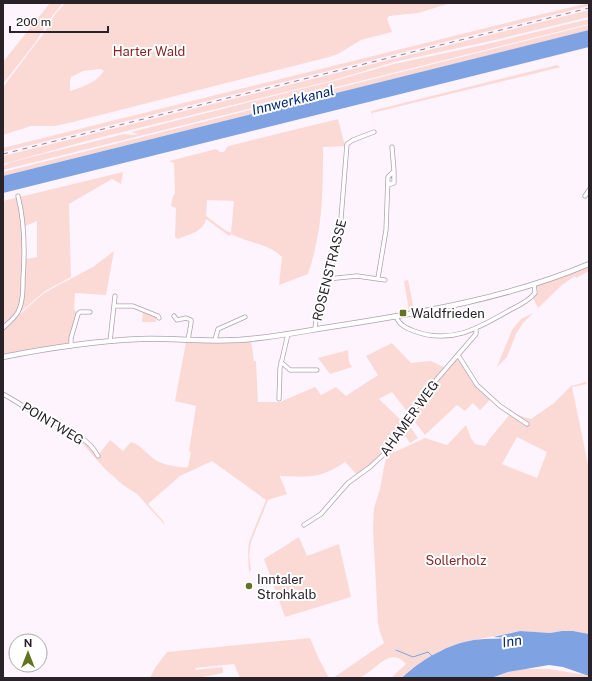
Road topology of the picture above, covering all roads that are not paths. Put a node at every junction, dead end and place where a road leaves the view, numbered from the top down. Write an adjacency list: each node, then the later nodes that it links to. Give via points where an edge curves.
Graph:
1 (374, 132): 10 (street, ROSENSTRASSE, via 347,144 341,226)
2 (392, 147): 3 (street)
3 (394, 172): 4 (street, via 388,177); 4 (street, via 394,183)
4 (388, 185): 9 (street, via 386,230)
5 (589, 190): 7 (street)
6 (18, 196): 20 (street, via 24,242 22,295 17,314)
7 (585, 196)
8 (589, 264): 12 (street)
9 (378, 278): 10 (street, via 350,276); 11 (street)
10 (327, 279): 22 (street, ROSENSTRASSE, via 317,309)
11 (385, 280)
12 (534, 284): 17 (street); 21 (street, via 534,295)
13 (115, 296): 14 (street)
14 (114, 306): 19 (street, via 133,306); 26 (street)
15 (90, 312): 27 (street, via 78,314)
16 (174, 316): 24 (street, via 177,320 191,320)
17 (396, 316): 21 (street, via 400,324 430,336 451,336); 22 (street)
18 (245, 317): 25 (street, via 218,329)
19 (159, 318)
20 (3, 328)
21 (476, 329): 28 (street, AHAMER WEG, via 476,334)
22 (315, 330): 23 (street)
23 (288, 334): 25 (street, via 240,340); 30 (street)
24 (188, 340): 25 (street); 26 (street)
25 (215, 340)
26 (110, 341): 27 (street)
27 (71, 346): 29 (street)
28 (458, 355): 34 (street, via 480,388 505,410); 36 (street, AHAMER WEG, via 437,379 384,454 370,468 348,483 321,514)
29 (3, 357)
30 (281, 362): 31 (street, via 290,370); 33 (street)
31 (317, 370)
32 (3, 394): 35 (street, POINTWEG, via 80,437)
33 (279, 399)
34 (527, 424)
35 (98, 456)
36 (304, 525)

